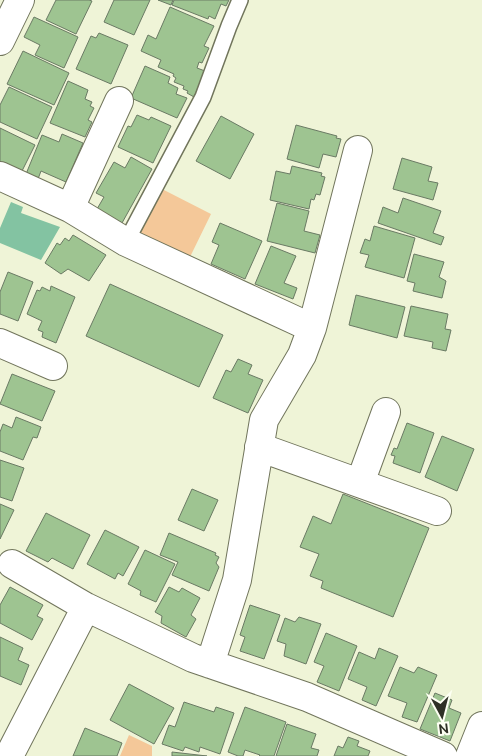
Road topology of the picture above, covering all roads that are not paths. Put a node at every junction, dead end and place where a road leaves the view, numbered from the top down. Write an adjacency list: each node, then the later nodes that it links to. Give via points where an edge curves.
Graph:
1 (20, 0): 3 (street)
2 (240, 0): 8 (lane, via 202,98)
3 (0, 40)
4 (119, 101): 7 (street)
5 (358, 150): 9 (street)
6 (0, 176): 7 (street)
7 (70, 208): 8 (street)
8 (126, 242): 9 (street)
9 (312, 328): 13 (street, via 302,356 264,420)
10 (0, 343): 11 (street)
11 (53, 366)
12 (386, 412): 14 (street)
13 (259, 447): 14 (street); 18 (street, via 238,580)
14 (360, 484): 15 (street)
15 (437, 511)
16 (12, 564): 17 (street)
17 (86, 607): 18 (street); 20 (street)
18 (210, 664): 21 (street, via 307,698)
19 (482, 726): 22 (street)
20 (9, 756)
21 (443, 756)
22 (470, 756)

